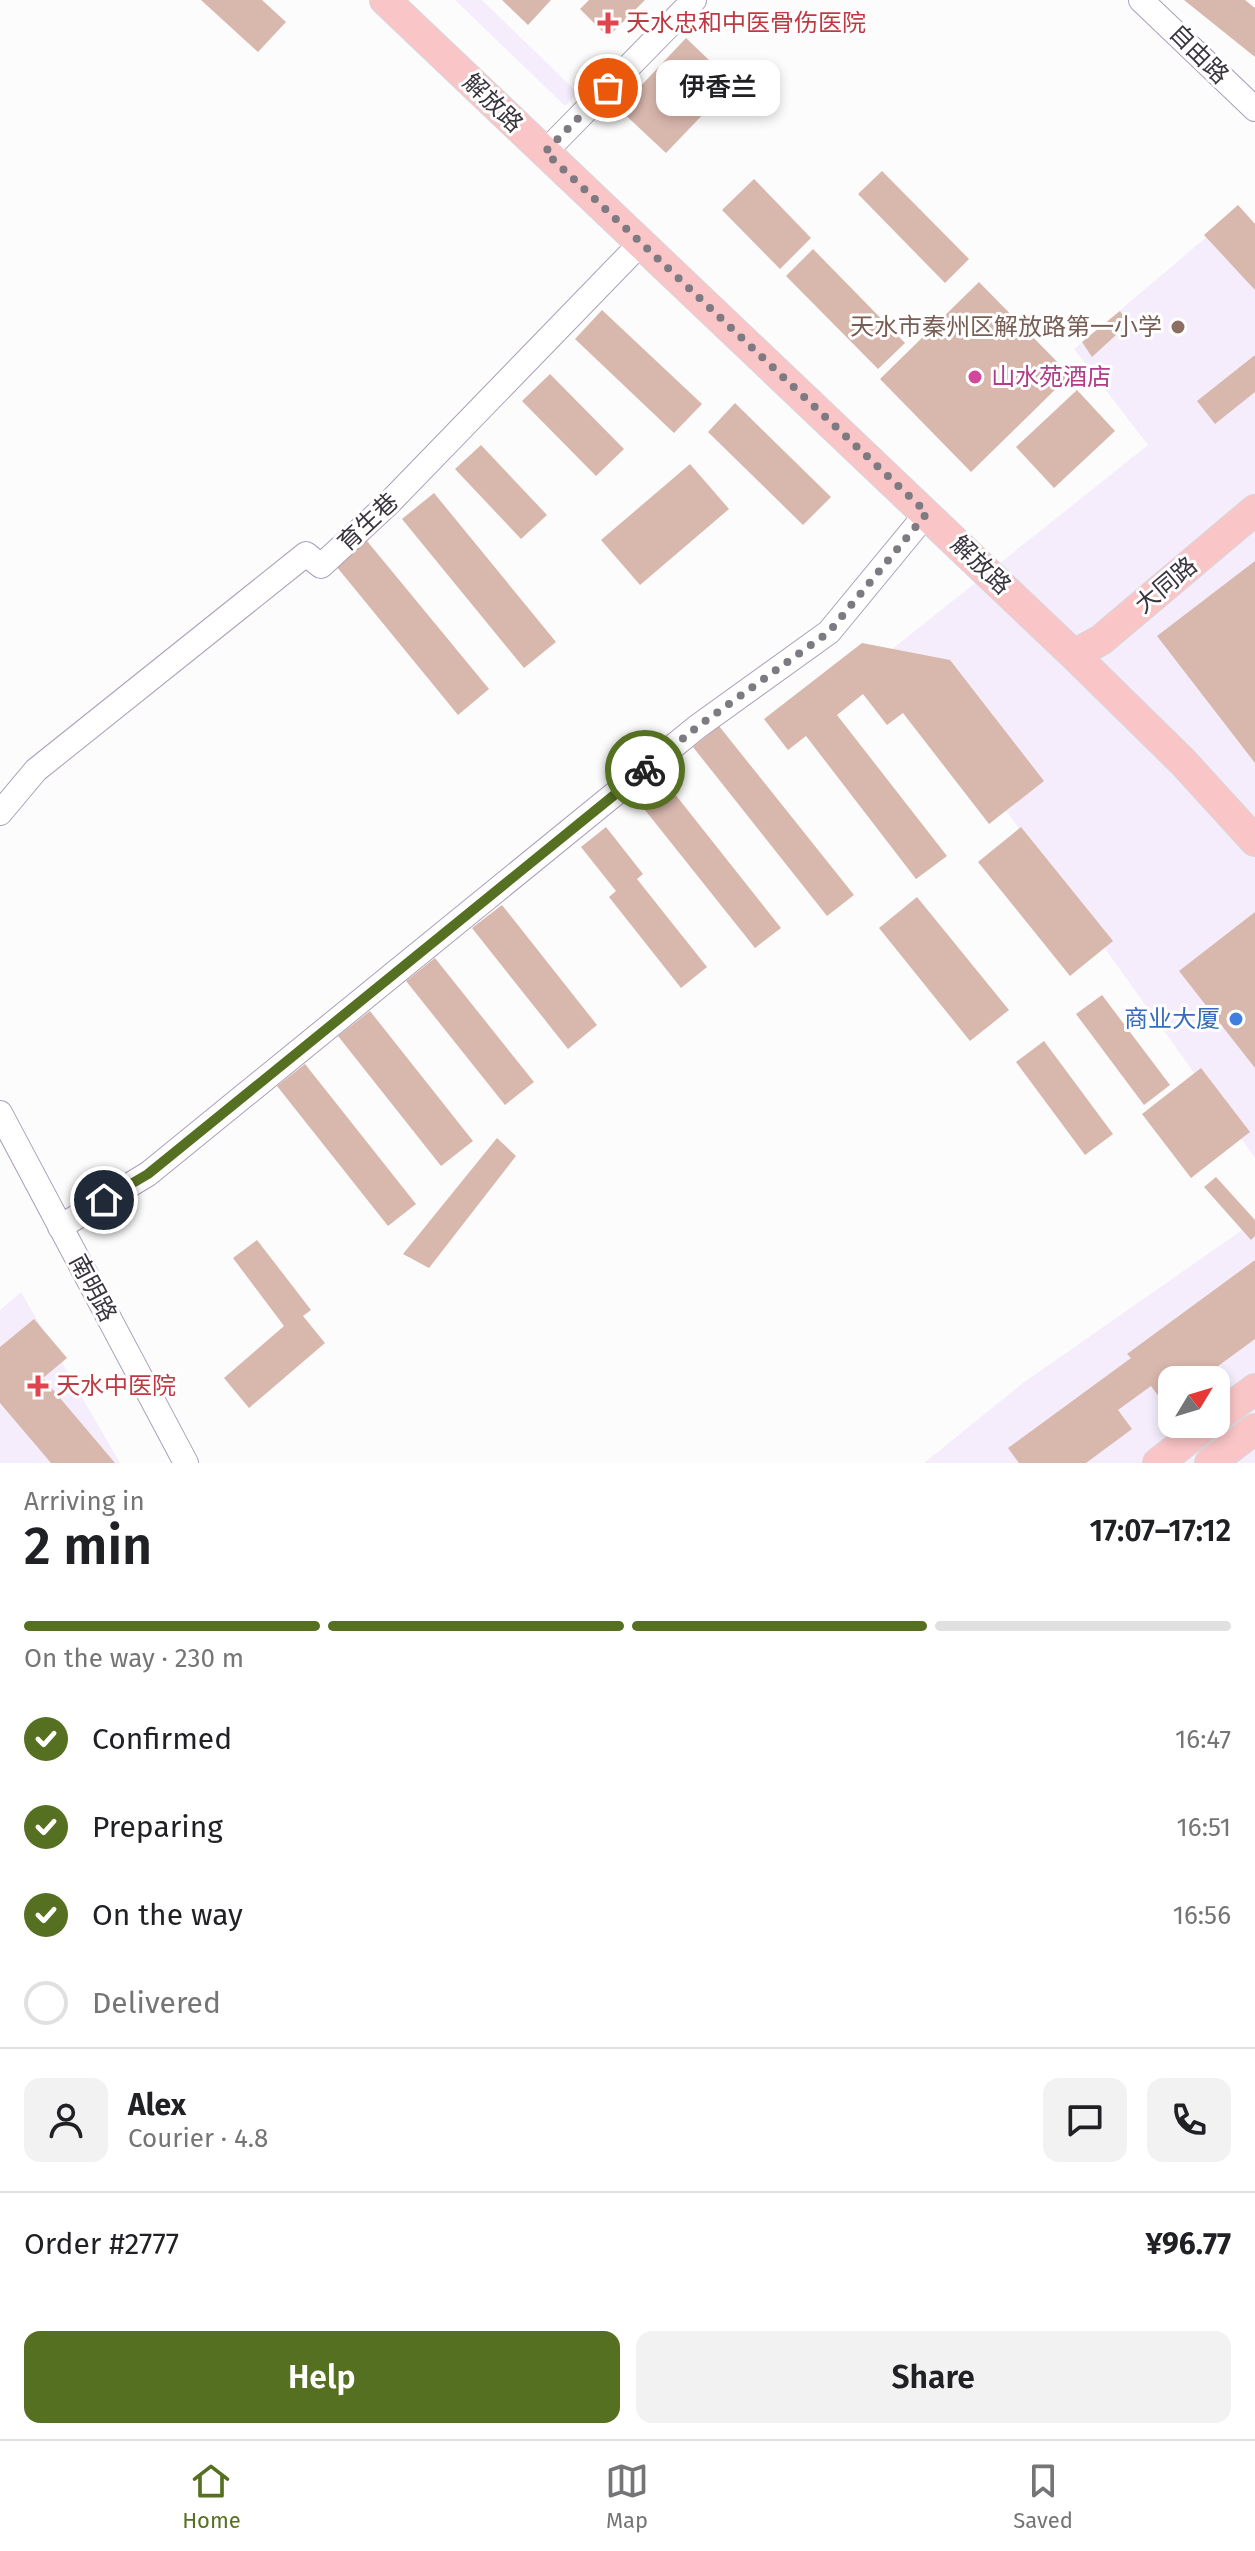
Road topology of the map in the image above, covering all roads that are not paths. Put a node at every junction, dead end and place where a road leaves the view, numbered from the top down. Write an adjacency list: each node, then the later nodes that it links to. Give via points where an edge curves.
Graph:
1 (385, 0): 5 (main road, 解放路)
2 (694, 0): 5 (street)
3 (1141, 0): 4 (street, 自由路)
4 (1255, 109)
5 (545, 152): 6 (main road, 解放路)
6 (641, 243): 8 (main road, 解放路); 10 (street, 育生巷, via 321,566 306,554 36,770)
7 (1255, 510): 9 (main road, 大同路, via 1101,640)
8 (927, 513): 9 (main road, 解放路); 13 (street, via 829,632 697,727 148,1174)
9 (1074, 655): 11 (main road, 解放路)
10 (0, 813)
11 (1255, 841)
12 (0, 1113): 13 (street, 南明路)
13 (60, 1227): 18 (street, 南明路)
14 (1255, 1389): 15 (main road)
15 (1230, 1408)
16 (1255, 1429): 20 (main road)
17 (1190, 1438): 19 (main road)
18 (186, 1463)
19 (1158, 1463)
20 (1210, 1463)

